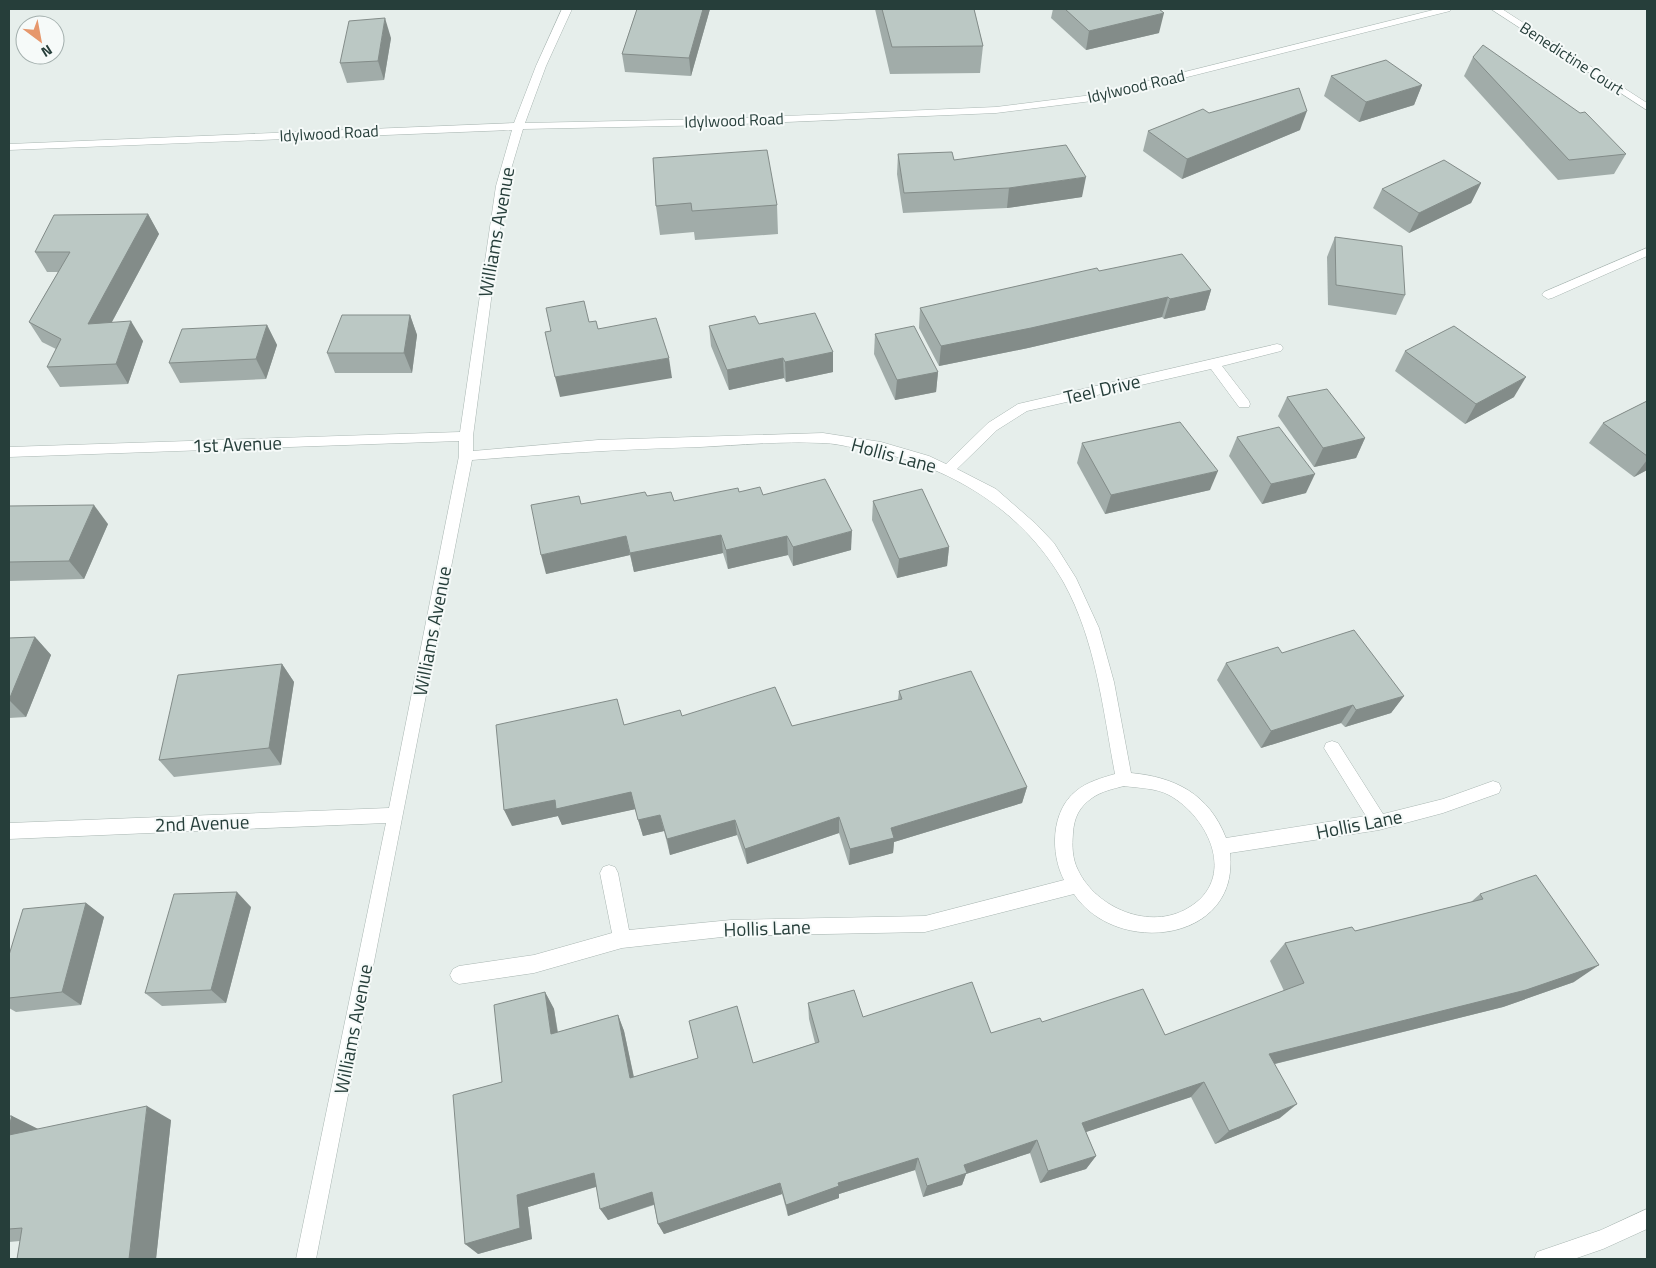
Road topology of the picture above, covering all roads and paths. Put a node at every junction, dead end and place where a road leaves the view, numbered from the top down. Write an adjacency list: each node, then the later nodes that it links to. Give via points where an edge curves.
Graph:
1 (567, 9): 5 (street, Williams Avenue)
2 (1447, 9): 5 (street, Idylwood Road, via 1092,98 1022,107 900,115)
3 (1496, 9): 4 (street, Benedictine Court)
4 (1647, 107)
5 (518, 127): 6 (street, Idylwood Road); 12 (street, Williams Avenue, via 501,186)
6 (9, 147)
7 (1647, 252): 8 (street)
8 (1548, 295)
9 (1277, 348): 10 (street, Teel Drive)
10 (1214, 364): 11 (street); 15 (street, Teel Drive, via 1023,407 1008,413)
11 (1244, 404)
12 (466, 436): 13 (street, 1st Avenue); 14 (street, Williams Avenue)
13 (9, 452)
14 (466, 456): 15 (street, Hollis Lane, via 598,445 823,438 881,447 924,459); 19 (street, Williams Avenue)
15 (948, 470): 17 (street, Hollis Lane, via 991,493 1031,528 1049,547 1071,582 1092,628 1106,682)
16 (1332, 748): 20 (street)
17 (1124, 779): 22 (street, via 1150,781 1174,790 1196,806 1213,826); 24 (street, via 1100,785 1081,797 1067,815 1061,838 1064,861)
18 (1493, 788): 20 (street, Hollis Lane, via 1443,806)
19 (396, 815): 21 (street, 2nd Avenue); 28 (street, Williams Avenue)
20 (1380, 822): 22 (street, Hollis Lane)
21 (9, 831)
22 (1222, 847): 24 (street, via 1224,869 1218,890 1205,907 1187,919 1164,926 1114,917 1092,903)
23 (609, 874): 25 (street)
24 (1076, 885): 25 (street, Hollis Lane, via 925,924 731,928)
25 (622, 939): 26 (street, Hollis Lane, via 534,964)
26 (459, 975)
27 (1647, 1219): 29 (street)
28 (306, 1259)
29 (1544, 1259)

